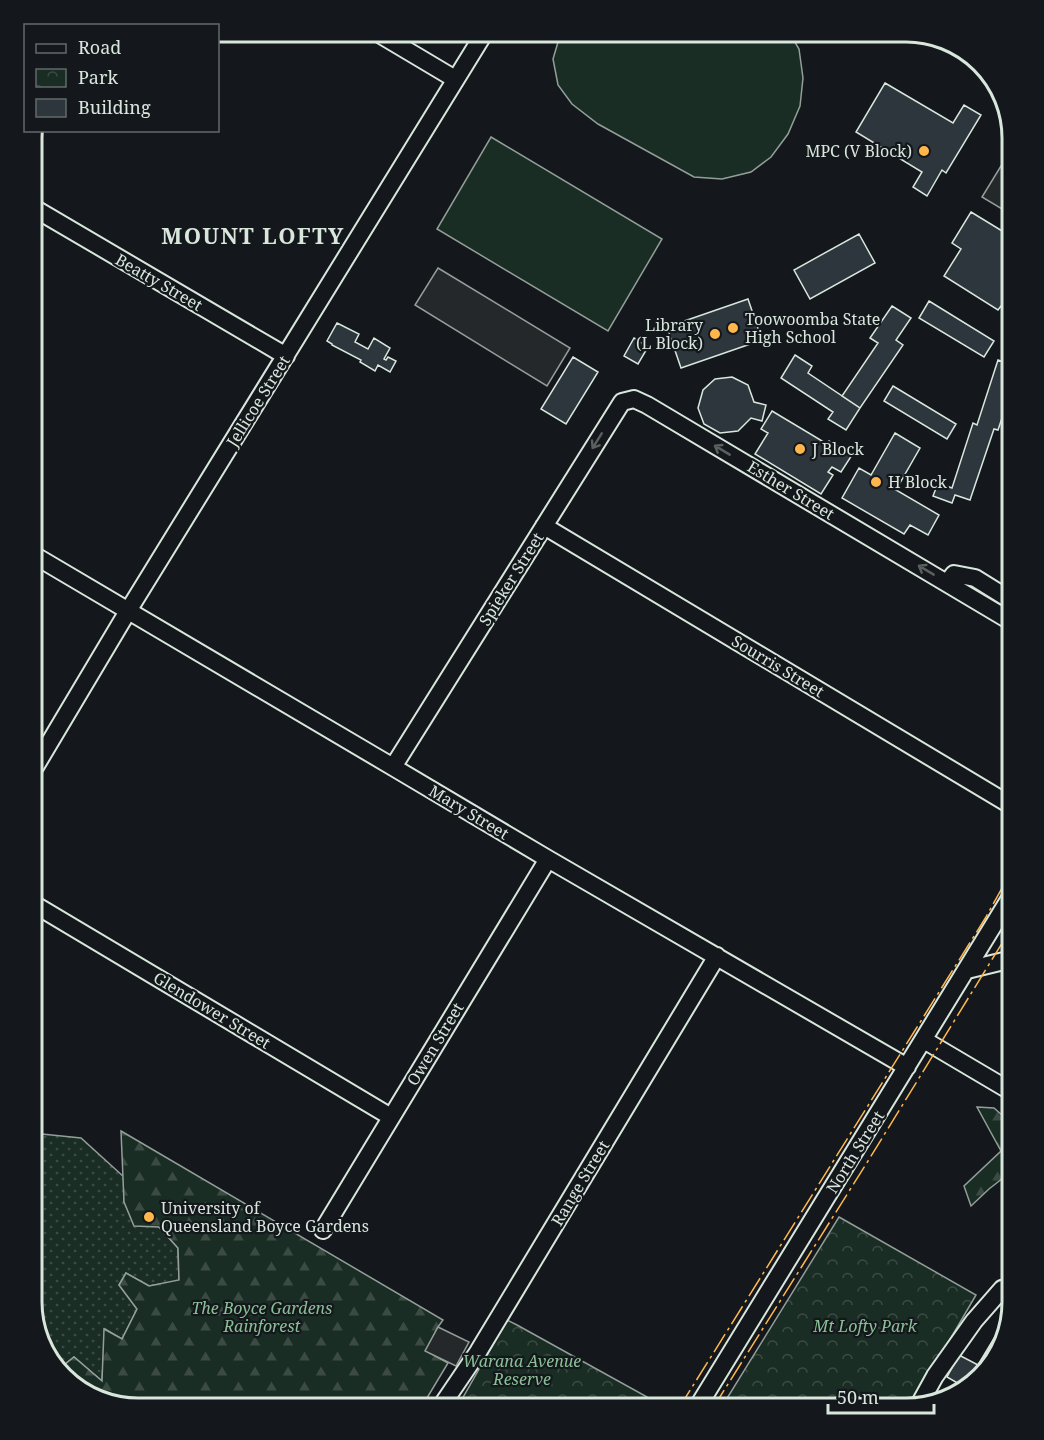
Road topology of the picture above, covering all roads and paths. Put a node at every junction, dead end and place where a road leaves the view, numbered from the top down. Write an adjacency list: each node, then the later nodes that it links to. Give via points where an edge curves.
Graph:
1 (393, 42): 3 (street)
2 (479, 42): 3 (street, Jellicoe Street)
3 (455, 79): 5 (street, Jellicoe Street)
4 (42, 213): 5 (street, Beatty Street)
5 (286, 356): 11 (street, Jellicoe Street)
6 (634, 399): 7 (street, Spieker Street, one-way to 7, via 622,402); 9 (street, Esther Street, one-way to 6)
7 (544, 526): 14 (street, Spieker Street); 15 (street, Sourris Street)
8 (42, 561): 11 (street, Mary Street)
9 (947, 583): 10 (street, via 954,574 975,578); 12 (street, Esther Street)
10 (1002, 595)
11 (128, 611): 13 (street, Jellicoe Street); 14 (street, Mary Street)
12 (1002, 616)
13 (42, 755)
14 (393, 767): 16 (street, Mary Street)
15 (1002, 800)
16 (548, 859): 19 (street, Mary Street); 25 (street, Owen Street)
17 (42, 909): 25 (street, Glendower Street)
18 (1002, 912): 21 (street, North Street)
19 (717, 957): 23 (street, Mary Street); 29 (street, Range Street)
20 (1002, 961): 21 (street)
21 (967, 970): 22 (street, North Street)
22 (924, 1040): 23 (street, North Street); 24 (street)
23 (907, 1067): 30 (street, North Street)
24 (1002, 1086)
25 (392, 1117): 26 (street, Owen Street)
26 (323, 1230)
27 (1002, 1289): 28 (street, via 974,1321)
28 (924, 1396)
29 (447, 1398)
30 (702, 1398)

